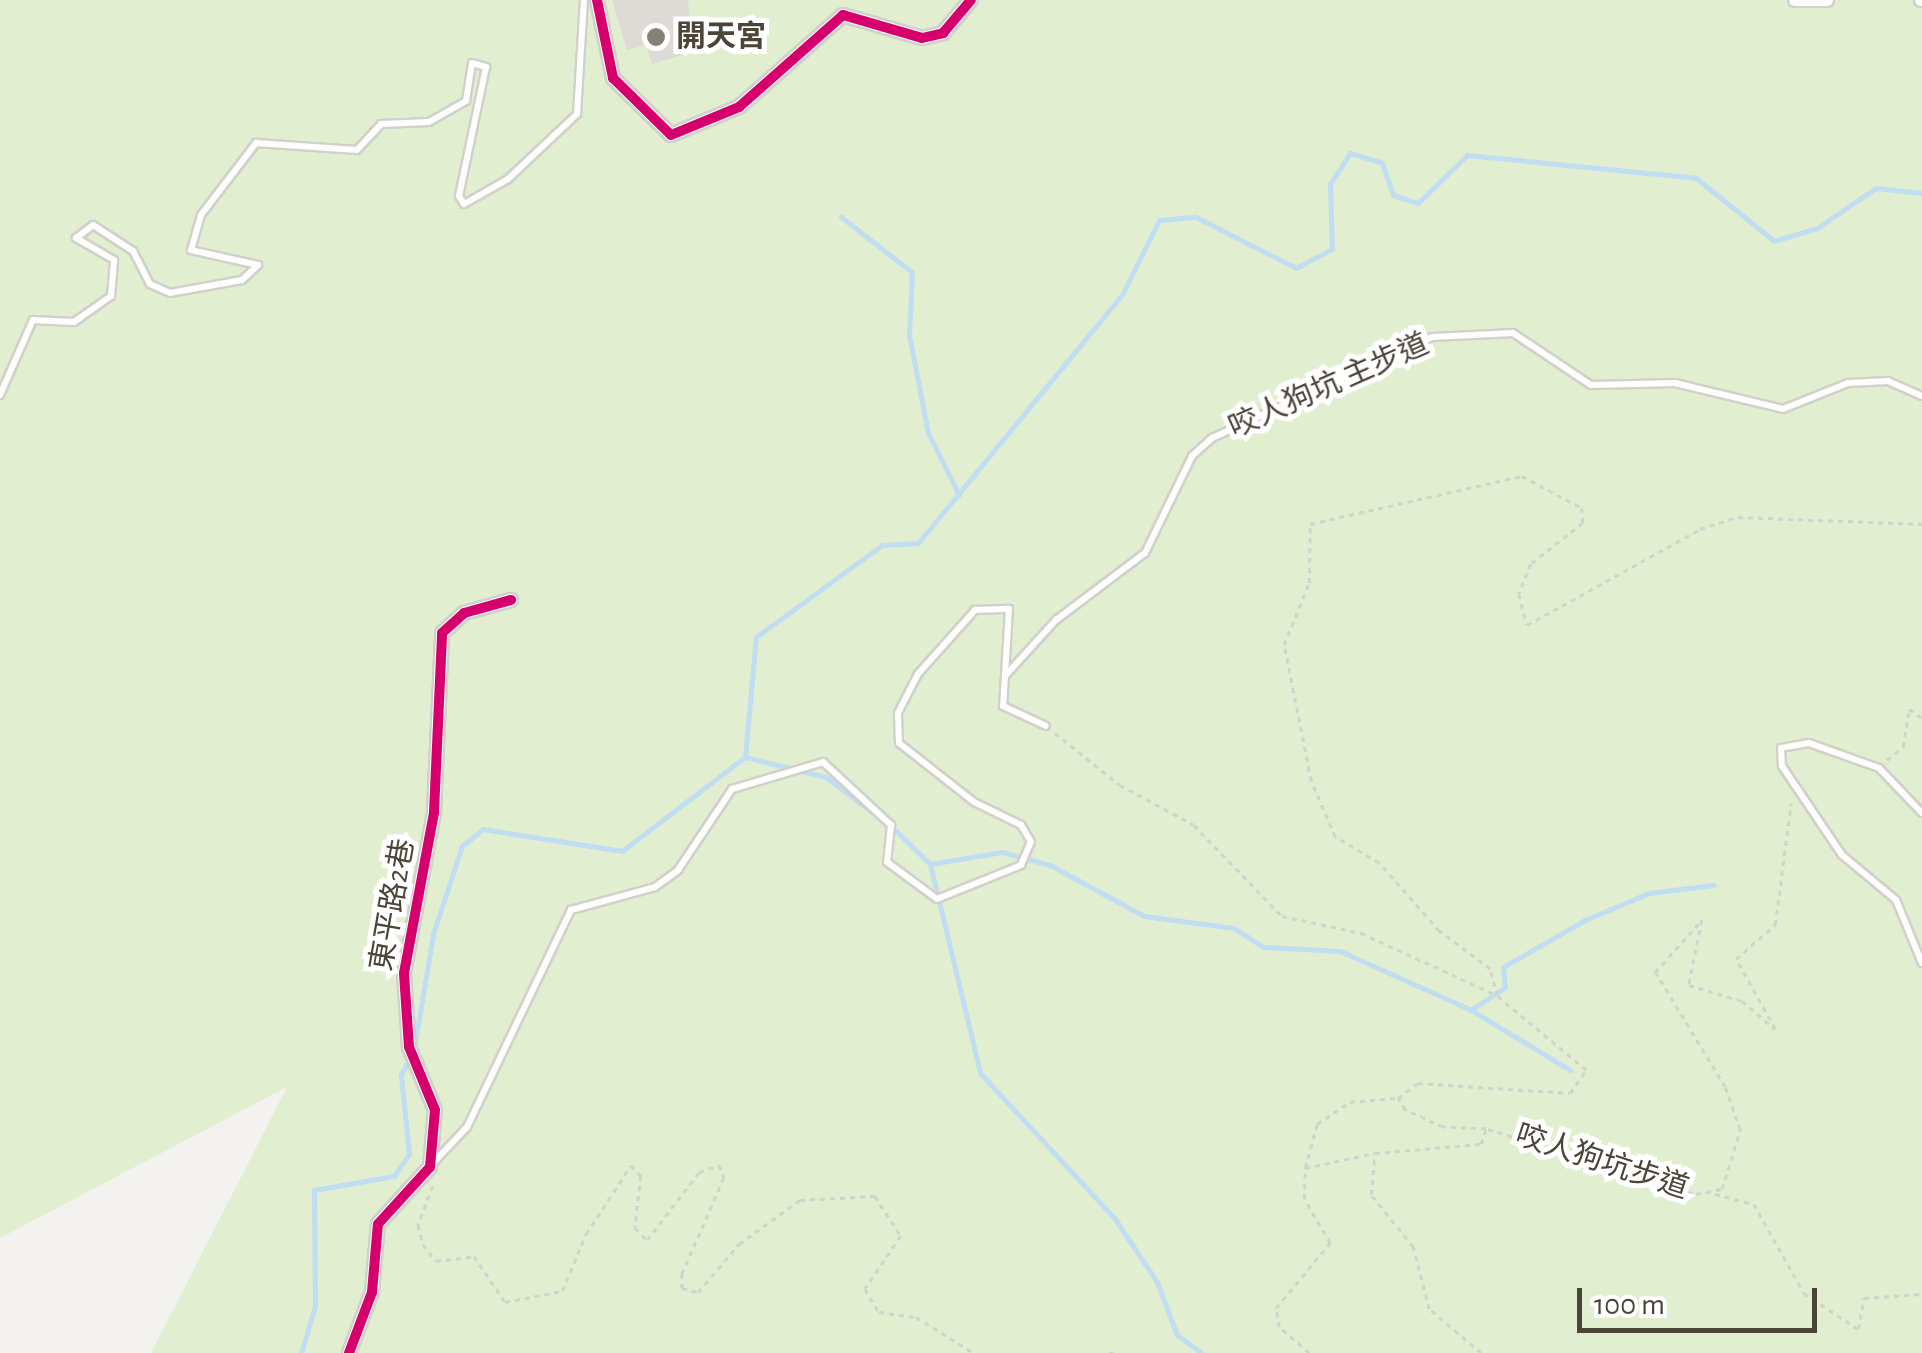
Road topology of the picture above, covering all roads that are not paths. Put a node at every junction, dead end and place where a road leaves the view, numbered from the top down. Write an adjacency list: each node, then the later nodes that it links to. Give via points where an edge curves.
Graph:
1 (584, 0): 6 (lane, via 577,114 508,180 464,204 459,196 486,67 472,63 466,100 429,122 381,124 356,150 256,143 201,215 190,250 258,265 242,280 170,294 150,284 133,251 93,226 76,238 114,260 111,296 74,322 32,320)
2 (597, 0): 3 (street, via 613,78 670,135 738,107 843,15 922,38 943,32)
3 (970, 0)
4 (1795, 0): 5 (street)
5 (1827, 0)
6 (0, 395)
7 (1922, 396): 9 (lane, 咬人狗坑 主步道, via 1888,381 1848,383 1784,409 1676,383 1591,385 1512,333 1433,337 1212,438 1192,456 1145,553 1056,620)
8 (511, 600): 13 (street, 東平路2巷, via 464,614 442,633 435,671 434,812 404,973 409,1047 435,1110)
9 (1004, 676): 10 (lane, via 1002,706); 13 (lane, via 1009,609 975,610 918,674 898,713 899,743 974,802 1021,825 1031,842 1021,864 937,899 887,862 891,826 823,762 732,789 678,870 571,910 466,1127)
10 (1046, 726)
11 (1922, 814): 12 (lane, via 1879,768 1796,742 1778,754 1842,855 1896,900)
12 (1922, 963)
13 (430, 1166): 14 (street, via 378,1224 372,1292)
14 (349, 1353)

